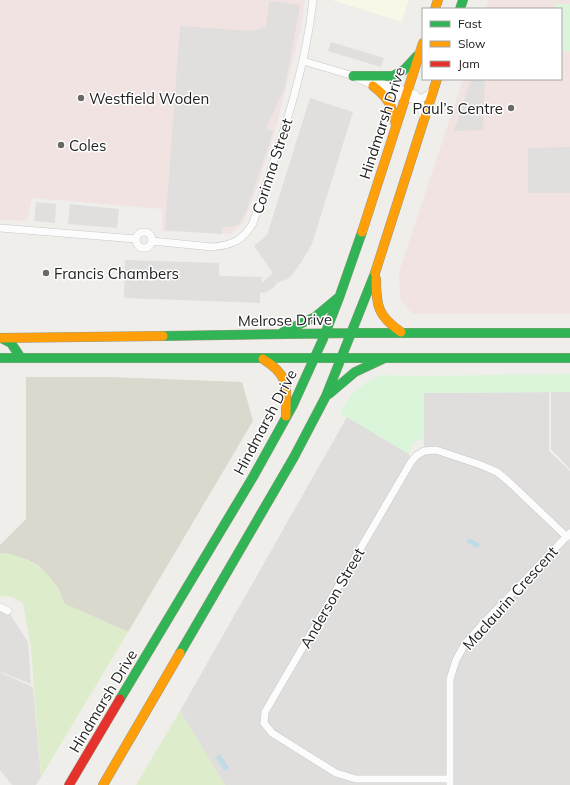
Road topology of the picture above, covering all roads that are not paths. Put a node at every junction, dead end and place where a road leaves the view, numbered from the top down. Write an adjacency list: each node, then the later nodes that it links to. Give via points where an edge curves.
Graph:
1 (313, 0): 3 (street, Corinna Street)
2 (422, 47): 4 (main road, via 404,70 393,76); 8 (main road, Hindmarsh Drive)
3 (303, 61): 4 (street); 14 (street, Corinna Street, via 265,188 247,233 238,241 220,246)
4 (353, 76): 6 (street); 8 (street, via 376,81)
5 (437, 80): 7 (main road)
6 (373, 86): 8 (street); 11 (main road, via 389,100)
7 (433, 90): 9 (street); 10 (main road)
8 (406, 94): 9 (street); 11 (main road, Hindmarsh Drive)
9 (419, 99): 10 (street)
10 (423, 121): 15 (main road)
11 (396, 125): 16 (main road, Hindmarsh Drive)
12 (0, 228): 13 (street, Corinna Street)
13 (136, 239): 14 (street, Corinna Street, via 137,244 142,247 147,247); 14 (street, Corinna Street, via 140,232 145,232 151,236)
14 (152, 241)
15 (376, 272): 17 (main road, via 376,302 381,314); 19 (main road)
16 (340, 297): 18 (main road, Hindmarsh Drive); 21 (main road, via 314,317)
17 (401, 332): 19 (main road, Melrose Drive); 20 (main road, Melrose Drive)
18 (324, 333): 19 (main road, Melrose Drive); 21 (main road, Melrose Drive); 26 (main road, Hindmarsh Drive)
19 (352, 333): 27 (main road)
20 (570, 333)
21 (281, 334): 23 (main road, Melrose Drive)
22 (0, 338): 23 (main road, Melrose Drive); 25 (main road, via 8,340)
23 (33, 338): 25 (main road, via 25,347)
24 (0, 358): 25 (main road)
25 (21, 358): 30 (main road)
26 (314, 358): 27 (main road); 30 (main road); 32 (main road, Hindmarsh Drive)
27 (342, 358): 28 (main road); 31 (main road)
28 (385, 358): 29 (main road); 31 (main road, via 355,372)
29 (570, 358)
30 (263, 359): 32 (main road, via 281,373)
31 (326, 396): 38 (main road, via 294,457)
32 (286, 416): 37 (main road, Hindmarsh Drive, via 240,499)
33 (568, 535): 36 (street, Maclaurin Crescent, via 481,626 465,644 456,660 450,679); 36 (street, Anderson Street, via 497,472 436,450 420,453 411,462 265,712 264,723 272,733 336,773 356,779)
34 (0, 607): 35 (street)
35 (8, 611)
36 (450, 782)
37 (70, 785)
38 (103, 785)

